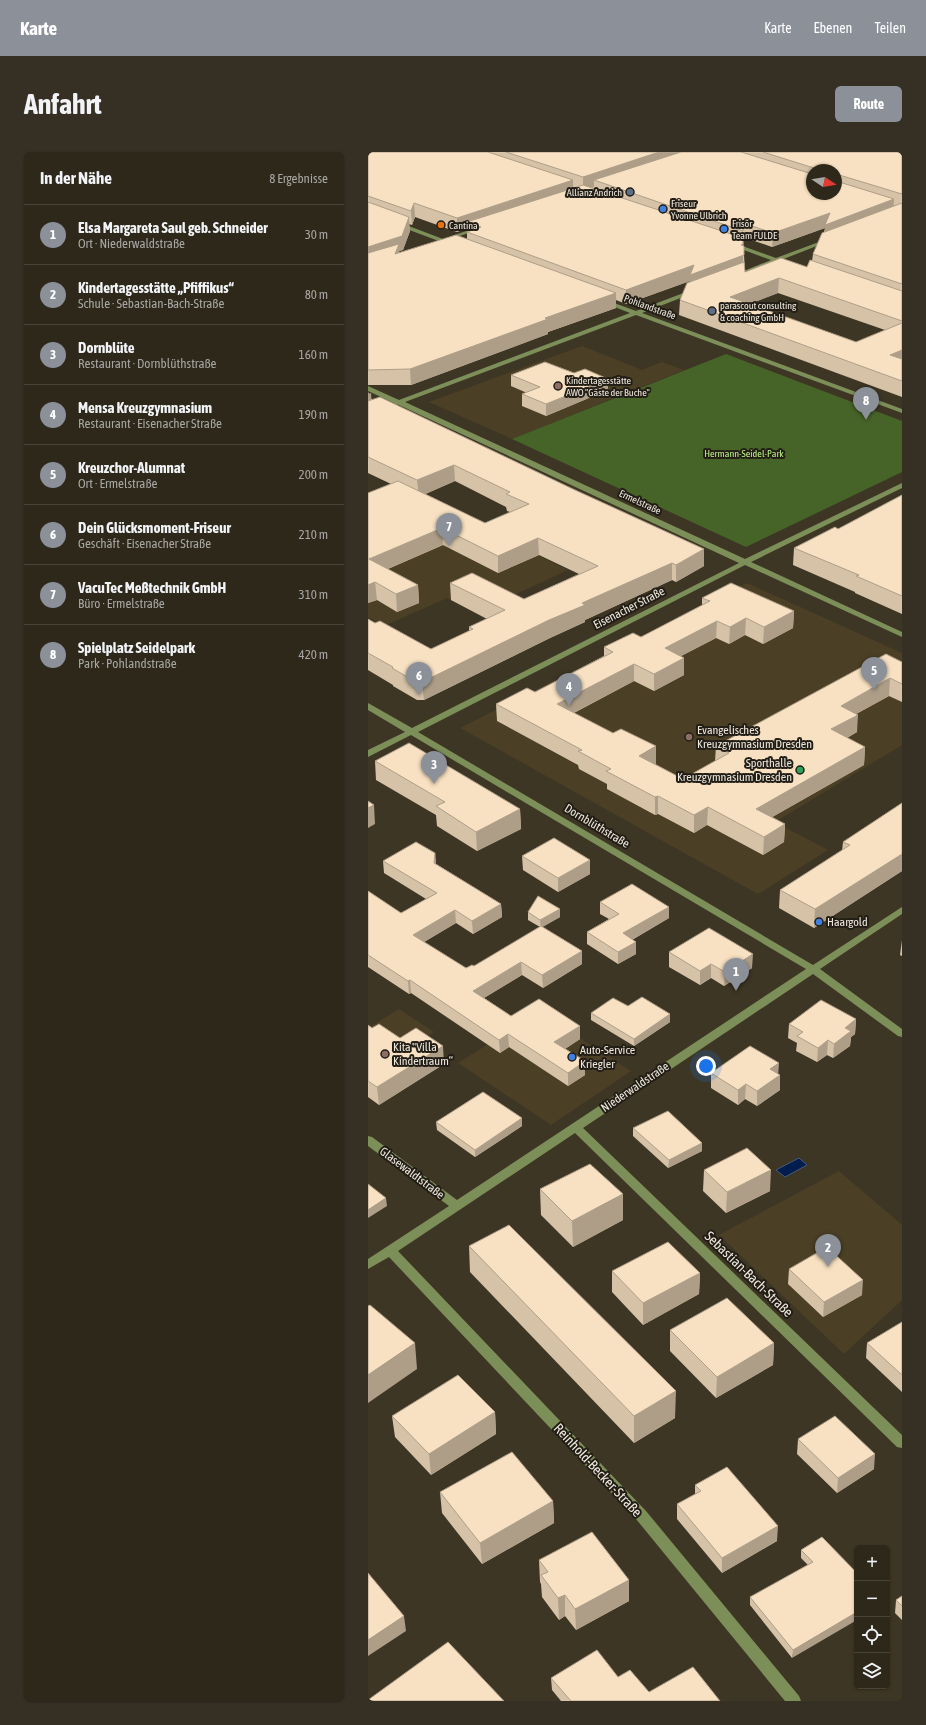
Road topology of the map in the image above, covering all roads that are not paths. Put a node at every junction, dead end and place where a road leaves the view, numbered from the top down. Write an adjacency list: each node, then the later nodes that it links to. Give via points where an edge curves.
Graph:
1 (392, 221): 4 (street)
2 (487, 226): 4 (street)
3 (832, 239): 8 (street)
4 (442, 240): 6 (street); 7 (street)
5 (724, 242): 8 (street)
6 (435, 243)
7 (456, 246)
8 (777, 260): 9 (street); 10 (street)
9 (784, 262)
10 (726, 279)
11 (698, 289): 13 (street)
12 (594, 297): 13 (street, Pohlandstraße)
13 (636, 313): 15 (street); 17 (street, Pohlandstraße)
14 (368, 388): 15 (street, Ermelstraße)
15 (399, 402): 16 (street); 19 (street, Ermelstraße)
16 (387, 407)
17 (902, 412)
18 (902, 485): 19 (street, Eisenacher Straße)
19 (746, 562): 20 (street, Ermelstraße); 22 (street, Eisenacher Straße)
20 (902, 635)
21 (368, 706): 22 (street, Dornblüthstraße)
22 (413, 732): 23 (street, Eisenacher Straße); 25 (street, Dornblüthstraße)
23 (368, 754)
24 (902, 910): 25 (street, Niederwaldstraße)
25 (813, 969): 26 (street, Dornblüthstraße); 27 (street, Niederwaldstraße)
26 (902, 1034)
27 (576, 1127): 29 (street, Niederwaldstraße); 32 (street, Sebastian-Bach-Straße)
28 (368, 1140): 29 (street, Glasewaldtstraße)
29 (457, 1206): 30 (street, Niederwaldstraße)
30 (390, 1250): 31 (street, Niederwaldstraße); 33 (street, Reinhold-Becker-Straße, via 641,1515)
31 (368, 1265)
32 (902, 1443)
33 (794, 1701)

